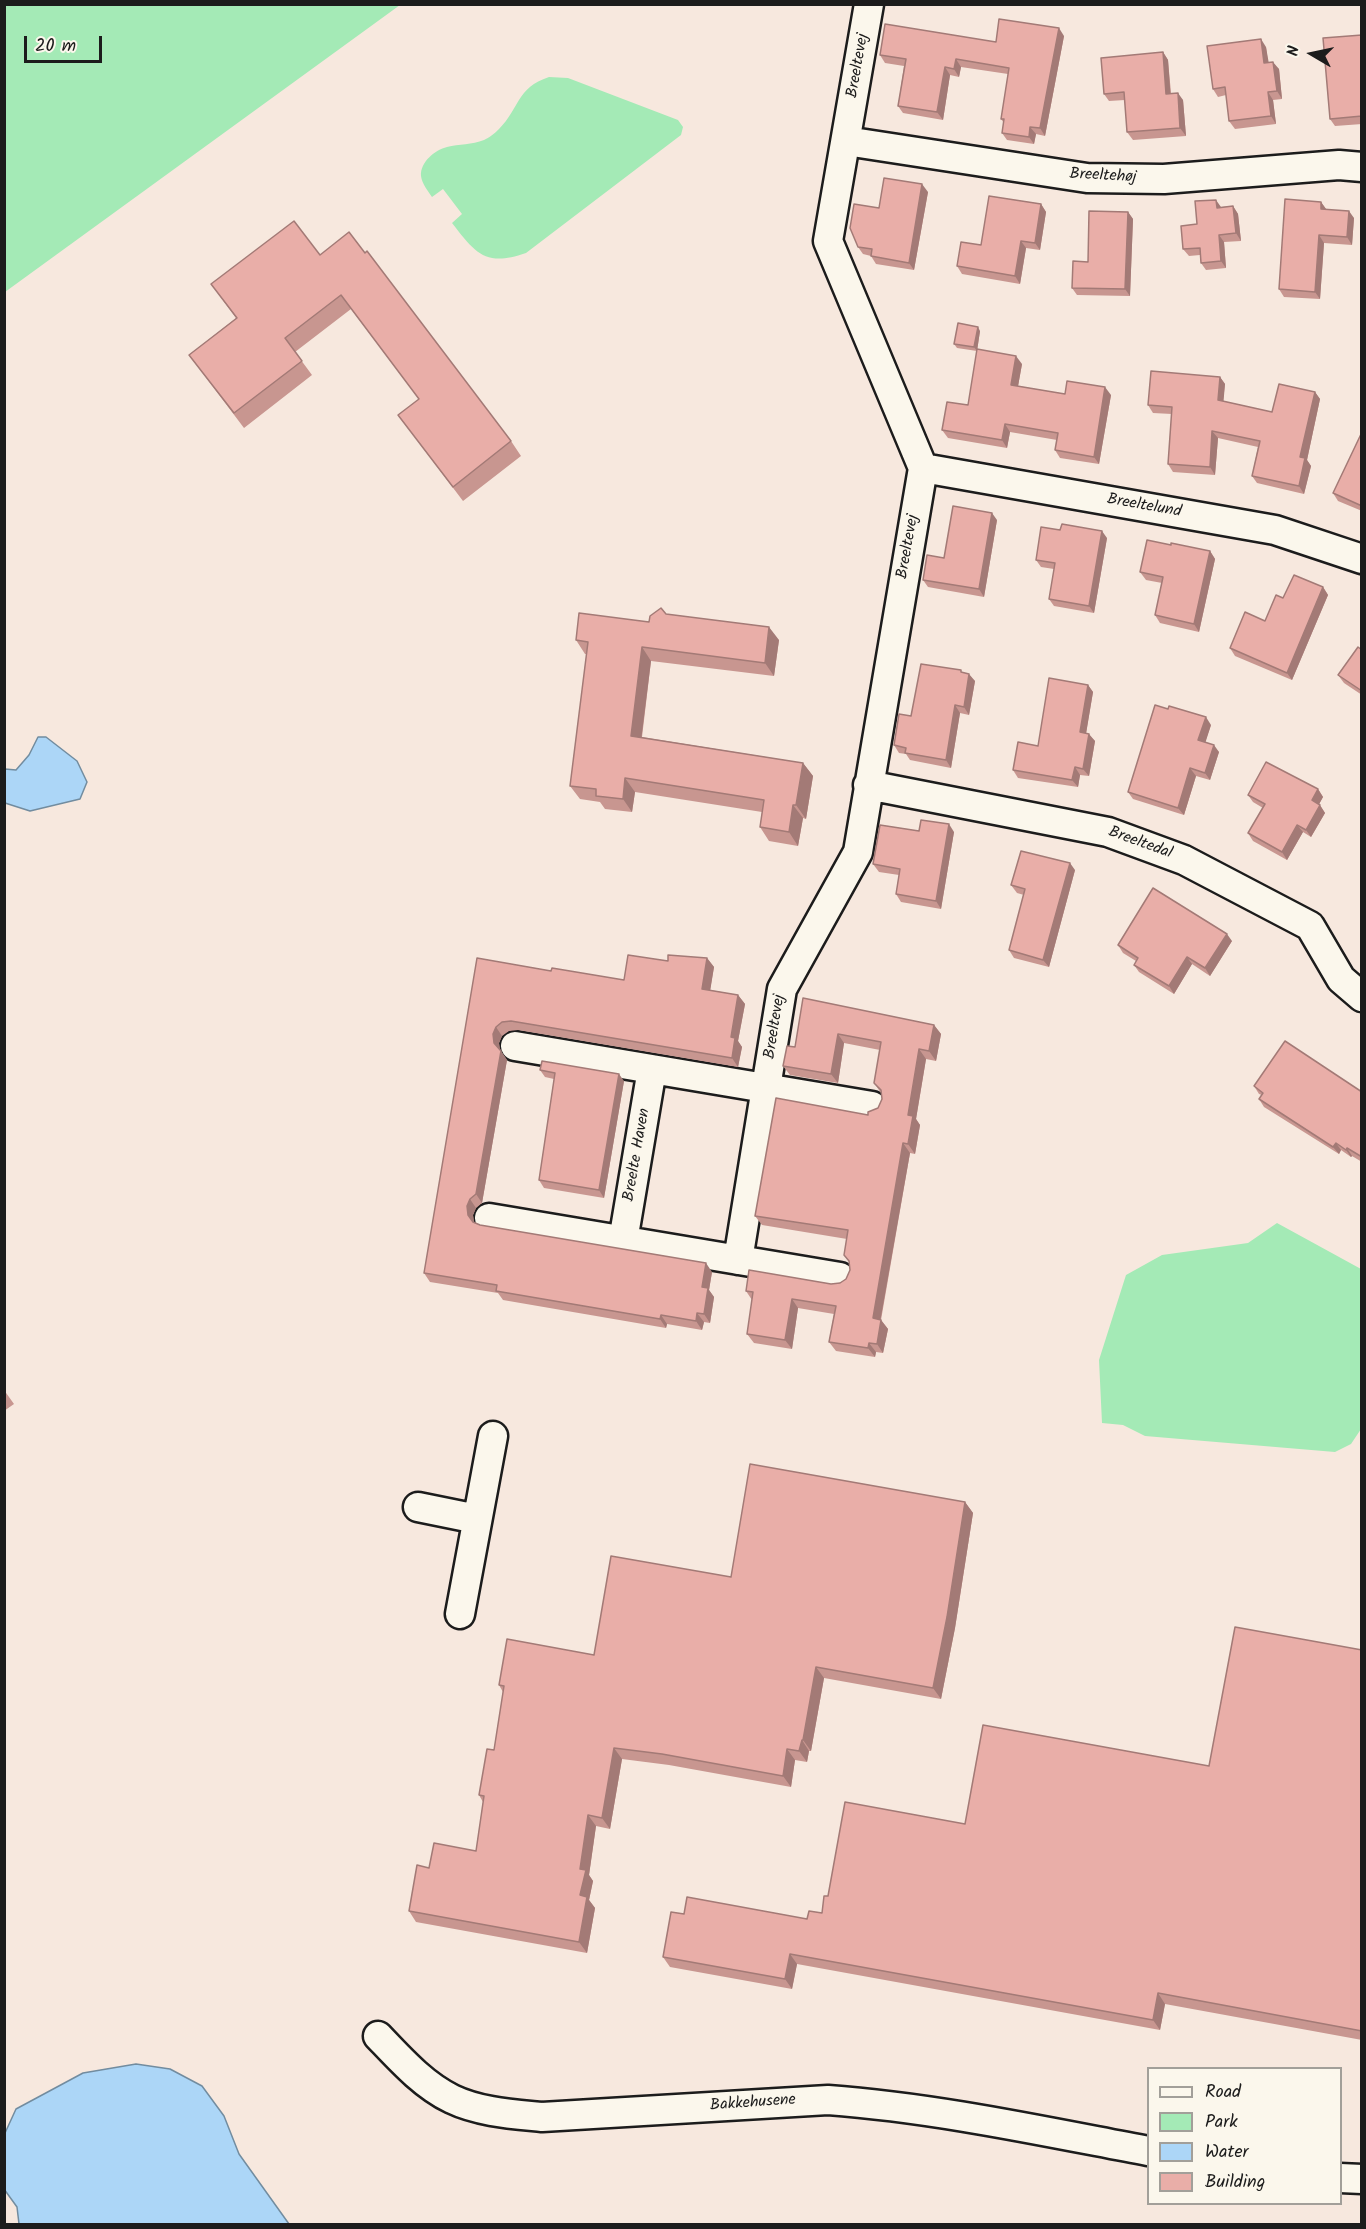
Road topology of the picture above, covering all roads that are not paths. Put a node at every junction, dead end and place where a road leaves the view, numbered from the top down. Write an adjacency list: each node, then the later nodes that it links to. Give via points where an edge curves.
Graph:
1 (869, 4): 2 (street, Breeltevej)
2 (846, 141): 3 (street, Breeltehøj, via 1087,178 1164,179 1339,165); 4 (street, Breeltevej, via 828,242)
3 (1362, 167)
4 (923, 468): 5 (street, Breeltelund, via 1275,530); 6 (street, Breeltevej)
5 (1362, 559)
6 (868, 785): 7 (street, Breeltedal, via 1108,832 1184,860 1310,926 1341,979); 10 (street, Breeltevej, via 858,852 782,989)
7 (1362, 998)
8 (515, 1046): 9 (street)
9 (652, 1069): 10 (street); 13 (street, Breelte Haven)
10 (767, 1088): 11 (street); 14 (street)
11 (872, 1106)
12 (489, 1218): 13 (street)
13 (623, 1241): 14 (street)
14 (738, 1260): 15 (street)
15 (840, 1277)
16 (493, 1436): 18 (street)
17 (418, 1507): 18 (street)
18 (477, 1519): 19 (street)
19 (460, 1614)
20 (378, 2036): 21 (street, Bakkehusene, via 413,2071 452,2099 495,2112 542,2117 828,2100 970,2118)
21 (1147, 2151)
22 (1342, 2178): 23 (street)
23 (1362, 2179)

